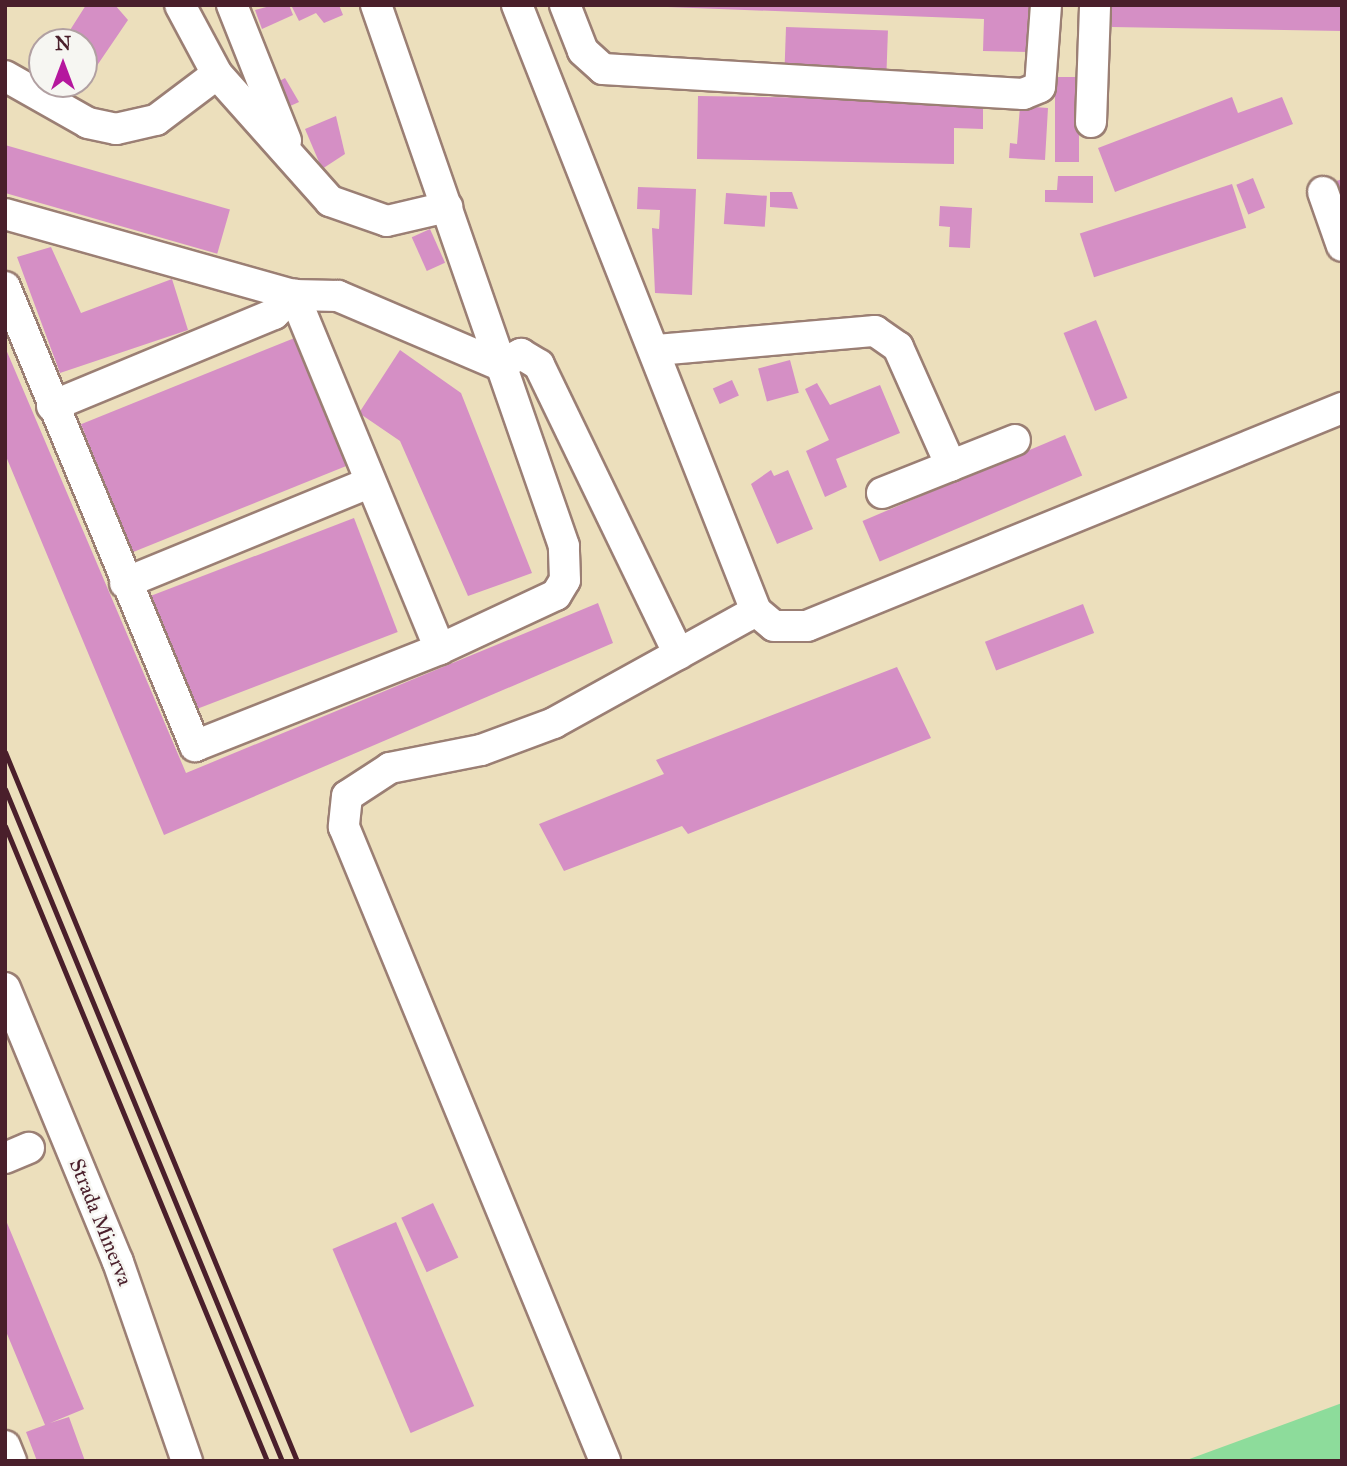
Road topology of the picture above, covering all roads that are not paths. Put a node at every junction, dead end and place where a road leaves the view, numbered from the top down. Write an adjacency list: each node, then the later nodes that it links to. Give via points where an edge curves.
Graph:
1 (180, 5): 8 (street)
2 (232, 5): 11 (street)
3 (376, 5): 13 (street)
4 (517, 5): 18 (street)
5 (565, 5): 6 (street, via 583,51 603,69 1023,94 1040,87)
6 (1046, 5)
7 (1095, 5): 10 (street)
8 (217, 74): 9 (street, via 156,120 116,129 88,123); 11 (street)
9 (5, 76)
10 (1091, 122)
11 (295, 164): 13 (street, via 330,201 360,216 401,220)
12 (1323, 192): 15 (street)
13 (446, 207): 19 (street)
14 (5, 214): 17 (street)
15 (1342, 246)
16 (5, 287): 20 (street)
17 (294, 295): 19 (street, via 338,296); 20 (street, via 274,314); 24 (street)
18 (657, 350): 23 (street, via 876,331 898,347); 27 (street)
19 (500, 365): 28 (street, via 564,546 565,580 556,595); 29 (street, via 521,354 539,365)
20 (52, 406): 26 (street)
21 (1342, 408): 27 (street, via 807,626 774,626)
22 (1015, 440): 23 (street)
23 (951, 466): 25 (street)
24 (369, 483): 26 (street); 28 (street)
25 (883, 493)
26 (125, 583): 28 (street, via 195,747)
27 (756, 611): 29 (street)
28 (440, 649)
29 (679, 654): 34 (street, via 554,723 481,750 390,768 347,796 344,827)
30 (8, 1004): 33 (street, Strada Minerva, via 118,1262)
31 (5, 1446): 32 (street)
32 (11, 1461)
33 (187, 1461)
34 (606, 1461)

